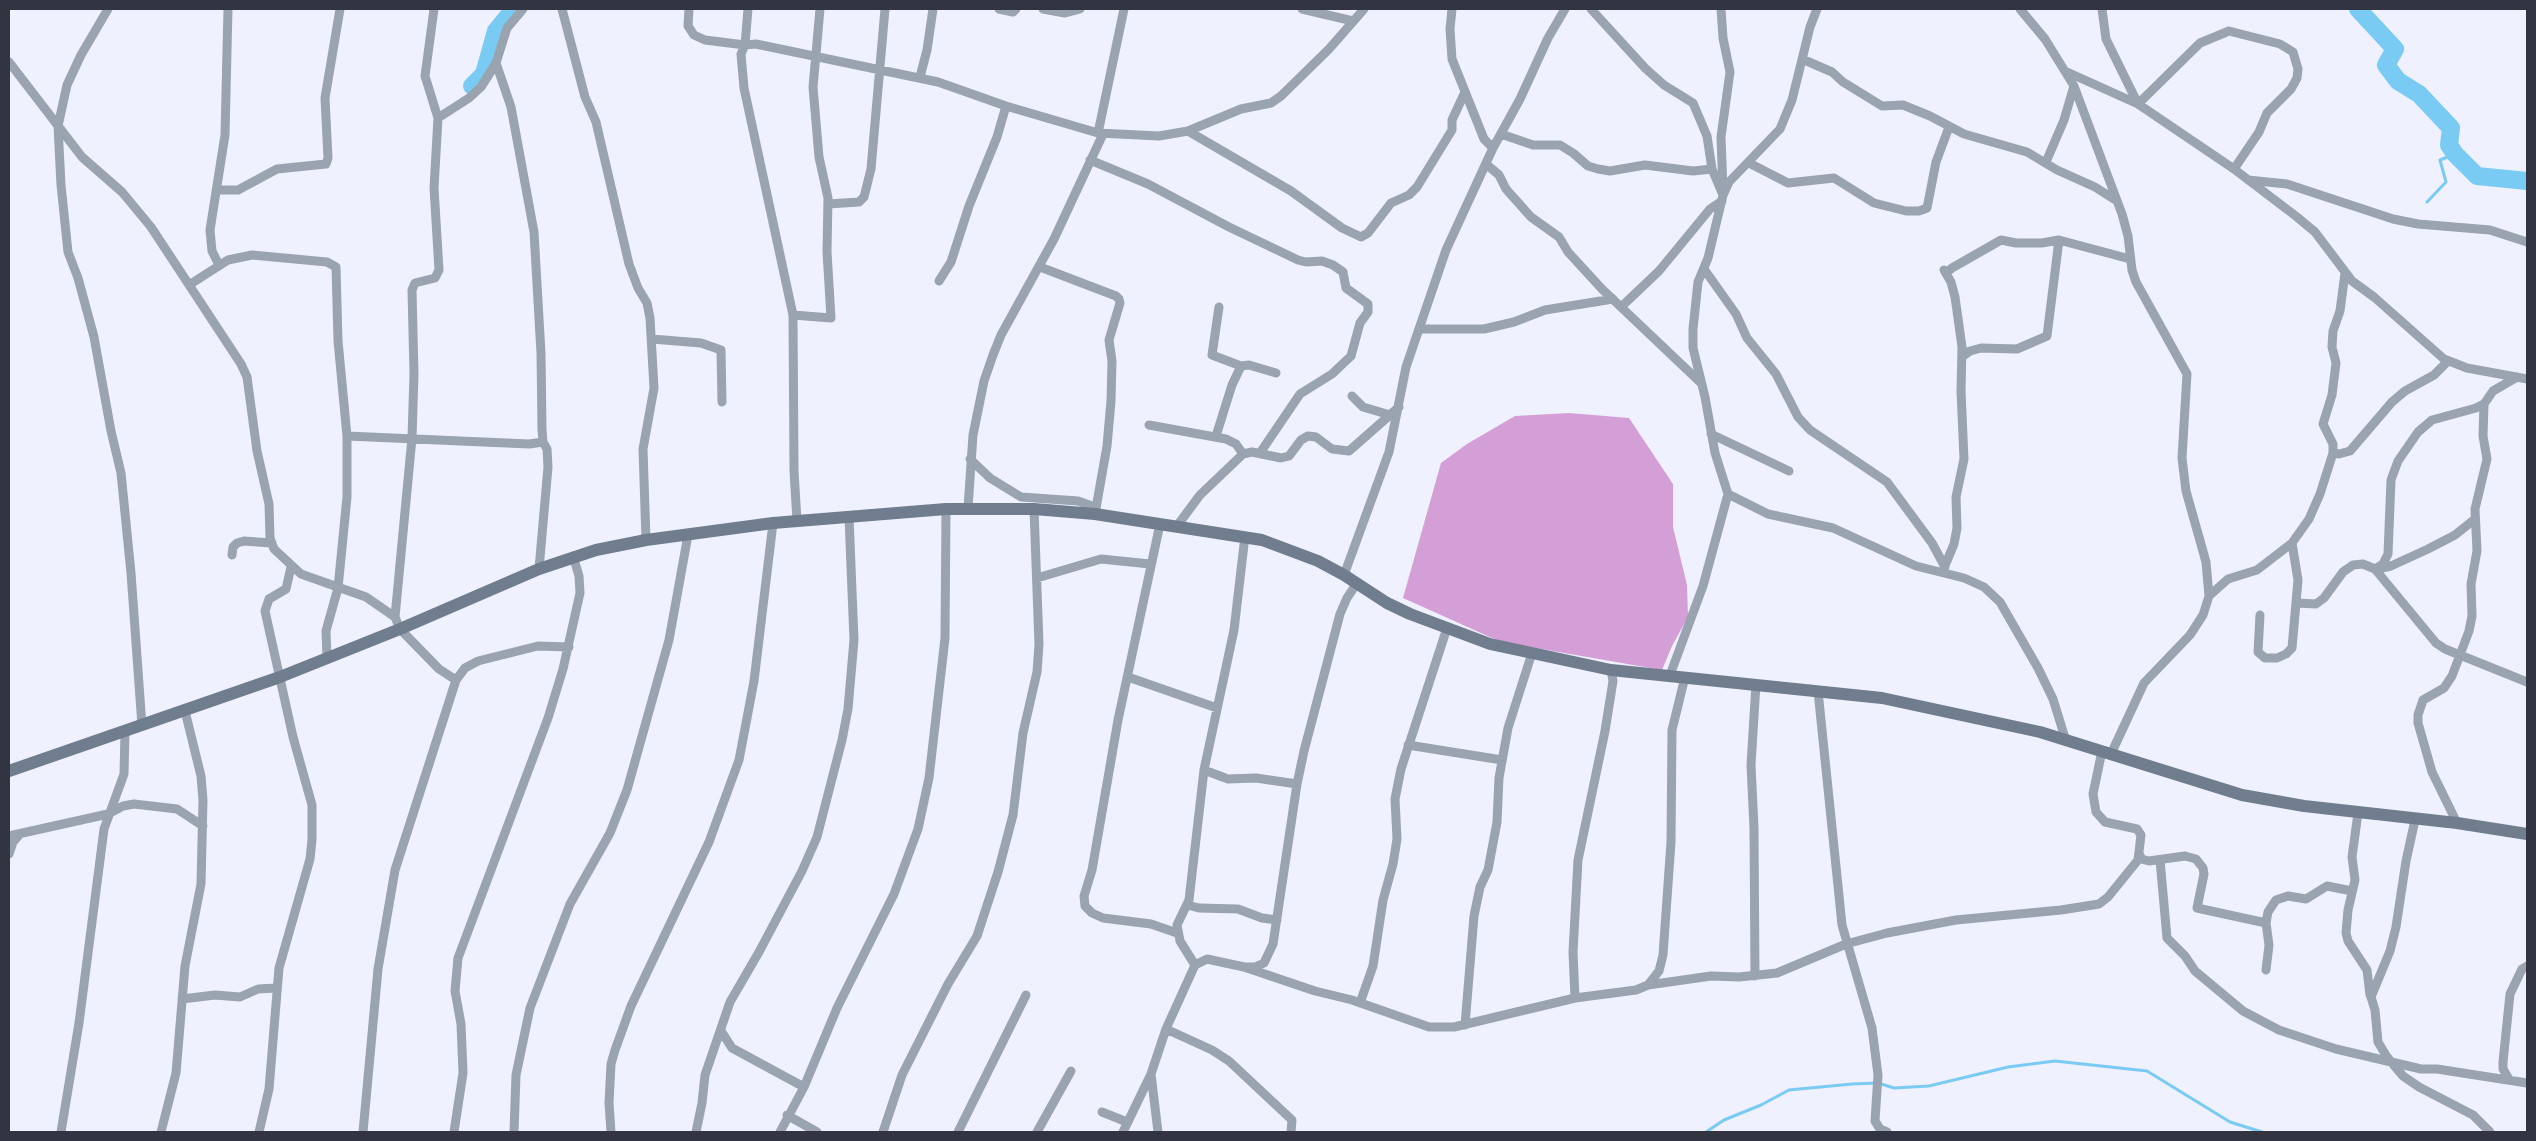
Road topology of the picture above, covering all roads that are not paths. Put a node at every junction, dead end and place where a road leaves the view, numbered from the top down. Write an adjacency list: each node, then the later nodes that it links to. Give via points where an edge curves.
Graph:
1 (108, 9): 40 (street, via 72,71)
2 (228, 9): 53 (street, via 224,135)
3 (340, 9): 53 (street, via 325,98 326,164 281,168 238,190)
4 (434, 9): 39 (street, via 425,76)
5 (523, 9): 31 (street, via 507,28)
6 (562, 9): 71 (street, via 596,122 629,264 647,303)
7 (689, 9): 27 (street, via 688,26 694,35 706,40)
8 (748, 9): 27 (street)
9 (820, 9): 28 (street)
10 (885, 9): 32 (street)
11 (933, 9): 34 (street)
12 (999, 9): 13 (street, via 1013,12)
13 (1016, 9)
14 (1043, 9): 15 (street, via 1065,13)
15 (1080, 9)
16 (1124, 9): 43 (street)
17 (1302, 9): 26 (street)
18 (1364, 9): 26 (street)
19 (1452, 9): 36 (street, via 1452,59)
20 (1565, 9): 44 (street)
21 (1591, 9): 50 (street, via 1645,68 1664,85 1693,103 1707,136)
22 (1721, 9): 54 (street, via 1730,72 1722,137)
23 (1817, 9): 29 (street)
24 (2020, 9): 33 (street, via 2035,24)
25 (2102, 9): 37 (street, via 2106,39)
26 (1353, 21): 42 (street, via 1329,49 1271,103 1241,109)
27 (745, 45): 28 (street, via 756,44); 69 (street, via 741,54 744,88)
28 (817, 56): 32 (street); 56 (street, via 813,88)
29 (1802, 59): 41 (street, via 1832,72 1882,106 1902,105); 48 (street, via 1792,100 1780,129)
30 (9, 62): 40 (street)
31 (496, 63): 39 (street, via 481,87); 89 (street, via 515,123 534,232)
32 (879, 69): 34 (street); 56 (street, via 871,169 864,197 859,202)
33 (2066, 72): 35 (street); 37 (street)
34 (920, 78): 38 (street)
35 (2074, 86): 47 (street); 55 (street)
36 (1464, 92): 42 (street, via 1453,116 1452,130 1417,187 1391,203 1368,234 1361,237); 45 (street, via 1484,139)
37 (2138, 104): 51 (street); 51 (street, via 2200,43 2229,31 2280,44 2293,52 2297,78 2291,89 2267,113 2259,132)
38 (1006, 106): 43 (street); 64 (street, via 952,262)
39 (438, 118): 88 (street, via 434,188 438,270 435,278 415,283 412,290)
40 (58, 126): 65 (street, via 82,157 134,204); 143 (street, via 64,234 94,338 125,498)
41 (1949, 127): 47 (street, via 2014,147); 48 (street, via 1936,162 1927,208 1919,211 1874,203 1834,178 1788,183)
42 (1188, 131): 43 (street, via 1159,136)
43 (1100, 134): 46 (street)
44 (1501, 134): 45 (street); 50 (street, via 1522,143 1560,145 1598,170 1645,166 1693,171)
45 (1493, 148): 49 (street)
46 (1090, 160): 61 (street); 90 (street, via 1148,184 1298,260 1333,264 1343,272 1346,288 1368,304 1351,356 1332,374 1300,394)
47 (2046, 162): 55 (street)
48 (1749, 163): 54 (street, via 1729,182)
49 (1486, 164): 66 (street, via 1499,175 1506,189 1531,217 1558,237 1583,270); 70 (street, via 1446,250)
50 (1712, 169): 54 (street)
51 (2234, 169): 52 (street)
52 (2248, 180): 58 (street, via 2287,184 2393,219 2490,230); 63 (street, via 2315,232)
53 (217, 190): 60 (street, via 210,240)
54 (1723, 198): 62 (street); 68 (street, via 1710,209 1659,271)
55 (2117, 201): 59 (street, via 2128,236)
56 (828, 204): 69 (street, via 831,318)
57 (2060, 240): 59 (street); 72 (street, via 2047,336 2017,349 1981,348); 72 (street, via 2042,243 1998,241 1945,272 1955,297)
58 (2527, 242)
59 (2130, 259): 122 (street, via 2136,282 2187,374 2182,465 2206,562)
60 (219, 265): 65 (street); 86 (street, via 239,257 265,255 327,262 336,268 338,341)
61 (1040, 267): 93 (street, via 993,355 978,407); 99 (street, via 1116,296 1120,303 1109,340 1111,401 1107,446)
62 (1704, 268): 78 (street, via 1698,282 1692,329); 117 (street, via 1736,314 1748,338 1776,374 1798,417 1810,430 1887,482 1932,543)
63 (2344, 273): 73 (street); 91 (street, via 2340,311 2333,331 2336,363 2332,395 2323,424 2333,444)
64 (939, 281)
65 (189, 285): 109 (street, via 229,343 247,377 257,452 269,504)
66 (1613, 299): 68 (street); 70 (street, via 1545,310 1484,329)
67 (1219, 307): 74 (street, via 1212,355)
68 (1621, 307): 78 (street)
69 (793, 315): 102 (street)
70 (1419, 329): 82 (street, via 1406,367)
71 (652, 339): 80 (street, via 701,343 721,350); 108 (street, via 654,388 643,450)
72 (1963, 356): 117 (street, via 1964,465 1956,497 1956,536)
73 (2448, 361): 76 (street); 91 (street, via 2434,375 2405,390 2350,451)
74 (1241, 366): 75 (street); 87 (street)
75 (1276, 373)
76 (2516, 377): 77 (street); 81 (street, via 2487,396)
77 (2527, 379)
78 (1701, 383): 85 (street)
79 (1352, 396): 83 (street, via 1363,407)
80 (722, 402)
81 (2484, 404): 101 (street, via 2483,436 2487,459); 116 (street, via 2432,420 2418,432 2398,461 2391,480 2388,554)
82 (1399, 407): 83 (street); 118 (street, via 1389,452)
83 (1390, 415): 90 (street, via 1349,451 1332,449 1316,437 1308,436 1300,440 1289,456 1281,458)
84 (1149, 425): 87 (street)
85 (1711, 434): 94 (street); 95 (street)
86 (347, 436): 88 (street); 121 (street, via 347,497)
87 (1216, 436): 92 (street, via 1236,444)
88 (412, 438): 89 (street); 125 (street)
89 (543, 442): 115 (street, via 547,449 548,467)
90 (1260, 453): 92 (street)
91 (2333, 453): 110 (street, via 2309,519)
92 (1243, 454): 105 (street, via 1200,496)
93 (970, 459): 96 (street); 99 (street, via 990,478 1020,497 1078,501)
94 (1789, 472)
95 (1728, 494): 117 (street, via 1768,514 1833,528 1901,560); 133 (street, via 1703,586)
96 (968, 508): 97 (street); 98 (street)
97 (946, 509): 100 (street); 189 (street, via 945,638 930,778 918,829 906,868 837,1008)
98 (1034, 509): 99 (street); 119 (street)
99 (1095, 510): 104 (street)
100 (849, 517): 102 (street); 183 (street, via 854,640 842,740 816,837 802,871 734,992)
101 (2475, 519): 116 (street, via 2455,535 2428,549 2391,566); 130 (street, via 2477,552 2471,584 2472,616 2469,632)
102 (797, 522): 103 (street)
103 (773, 523): 106 (street); 199 (street, via 754,681 739,760 709,842 631,1006 614,1050 609,1103)
104 (1160, 524): 105 (street); 113 (street)
105 (1177, 526): 107 (street)
106 (688, 535): 108 (street); 198 (street, via 669,640 627,790 610,833 570,904 530,1008 516,1075)
107 (1245, 536): 118 (street, via 1293,550); 141 (street, via 1234,630)
108 (646, 540): 112 (street)
109 (271, 543): 111 (street, via 237,543); 114 (street)
110 (2292, 543): 122 (street, via 2257,570 2228,579); 123 (street, via 2298,580)
111 (232, 555)
112 (574, 556): 115 (street); 128 (street, via 580,593)
113 (1150, 564): 119 (street, via 1101,559); 134 (street)
114 (291, 567): 121 (street); 136 (street, via 286,589 269,599 265,606)
115 (539, 569): 127 (street)
116 (2375, 569): 123 (street, via 2353,564 2316,604); 130 (street, via 2436,643)
117 (1944, 570): 145 (street, via 1975,582 2000,602 2053,699)
118 (1344, 575): 120 (street)
119 (1037, 578): 203 (street, via 1037,672 1023,733 1013,814 998,872 976,936 902,1075)
120 (1357, 583): 126 (street, via 1387,603); 151 (street, via 1340,614)
121 (338, 588): 125 (street, via 366,597); 131 (street, via 326,630)
122 (2209, 596): 147 (street, via 2194,630 2144,684)
123 (2297, 603): 124 (street, via 2292,648 2276,658 2265,658 2258,652)
124 (2260, 615)
125 (395, 617): 127 (street)
126 (1446, 628): 129 (street, via 1490,644); 146 (street)
127 (400, 629): 131 (street); 137 (street, via 439,669)
128 (569, 647): 137 (street, via 538,646 478,661 465,668); 197 (street, via 548,718 458,958 454,991 461,1024 463,1073)
129 (1532, 653): 132 (street); 148 (street, via 1508,728)
130 (2458, 655): 138 (street); 155 (street, via 2452,676 2444,688 2424,700 2418,715 2432,772)
131 (327, 659): 136 (street)
132 (1611, 670): 133 (street); 177 (street, via 1613,681 1605,731 1578,860 1573,952)
133 (1670, 675): 135 (street)
134 (1128, 677): 141 (street); 167 (street, via 1085,906 1103,918 1151,924)
135 (1685, 677): 139 (street); 174 (street, via 1672,730 1671,842 1663,954 1659,971)
136 (280, 678): 142 (street); 175 (street, via 312,805 313,823 310,860 284,944)
137 (456, 680): 196 (street, via 395,870 378,970)
138 (2527, 682)
139 (1756, 684): 140 (street); 173 (street, via 1750,765)
140 (1818, 691): 145 (street, via 1882,698); 168 (street)
141 (1217, 708): 149 (street)
142 (185, 711): 143 (street); 156 (street, via 201,776)
143 (142, 726): 144 (street)
144 (126, 732): 150 (street); 153 (street, via 124,774)
145 (2066, 740): 147 (street)
146 (1408, 745): 148 (street); 180 (street, via 1395,799 1397,839 1393,864 1383,900 1373,966)
147 (2107, 753): 152 (street, via 2242,795); 161 (street, via 2093,794 2096,812 2105,822 2137,829 2141,835)
148 (1502, 760): 181 (street, via 1497,822 1488,870 1480,886 1474,916)
149 (1204, 770): 151 (street, via 1228,779 1256,778); 164 (street)
150 (9, 772)
151 (1297, 784): 165 (street)
152 (2358, 812): 154 (street); 163 (street, via 2352,857 2355,880)
153 (108, 814): 156 (street, via 134,804 168,806); 157 (street); 193 (street)
154 (2415, 820): 155 (street); 178 (street, via 2396,928)
155 (2457, 823): 158 (street)
156 (203, 826): 179 (street, via 201,884)
157 (20, 834): 159 (street); 160 (street, via 12,842)
158 (2527, 834)
159 (9, 836)
160 (9, 854)
161 (2140, 855): 162 (street, via 2144,861); 168 (street, via 2099,904 1956,920 1887,932)
162 (2160, 860): 166 (street, via 2185,856 2196,859 2204,874 2197,906 2199,910); 184 (street, via 2167,938 2185,956 2191,968 2217,992 2243,1011 2279,1030)
163 (2352, 891): 166 (street, via 2327,886 2306,899 2282,897 2271,906); 178 (street, via 2346,938 2367,970)
164 (1188, 905): 165 (street, via 1238,909); 167 (street, via 1177,925)
165 (1278, 920): 171 (street, via 1274,944 1264,962)
166 (2266, 923): 172 (street, via 2269,945)
167 (1177, 933): 169 (street)
168 (1846, 944): 173 (street, via 1777,973); 209 (street, via 1872,1028 1878,1075 1876,1122)
169 (1195, 965): 171 (street, via 1207,959); 182 (street)
170 (2527, 966): 187 (street, via 2522,969 2510,994 2503,1062)
171 (1244, 967): 180 (street)
172 (2266, 970)
173 (1756, 976): 174 (street, via 1711,976)
174 (1648, 985): 177 (street, via 1636,990)
175 (276, 988): 179 (street, via 258,989 240,997 215,995); 195 (street, via 269,1089)
176 (1026, 995): 204 (street)
177 (1575, 998): 181 (street)
178 (2370, 998): 184 (street, via 2375,1010 2378,1042)
179 (182, 999): 194 (street, via 176,1073)
180 (1360, 1003): 181 (street, via 1429,1027)
181 (1465, 1025)
182 (1166, 1029): 186 (street); 208 (street, via 1229,1061 1292,1120)
183 (721, 1031): 189 (street, via 732,1048); 200 (street, via 705,1076)
184 (2392, 1063): 187 (street); 210 (street, via 2419,1087 2473,1115)
185 (1071, 1071): 205 (street)
186 (1151, 1074): 192 (street); 207 (street)
187 (2509, 1079): 188 (street)
188 (2527, 1083)
189 (804, 1087): 191 (street)
190 (1102, 1112): 192 (street)
191 (787, 1115): 201 (street); 202 (street)
192 (1127, 1122): 206 (street)
193 (61, 1132)
194 (161, 1132)
195 (258, 1132)
196 (363, 1132)
197 (454, 1132)
198 (514, 1132)
199 (611, 1132)
200 (696, 1132)
201 (780, 1132)
202 (817, 1132)
203 (883, 1132)
204 (958, 1132)
205 (1037, 1132)
206 (1123, 1132)
207 (1158, 1132)
208 (1291, 1132)
209 (1887, 1132)
210 (2490, 1132)

